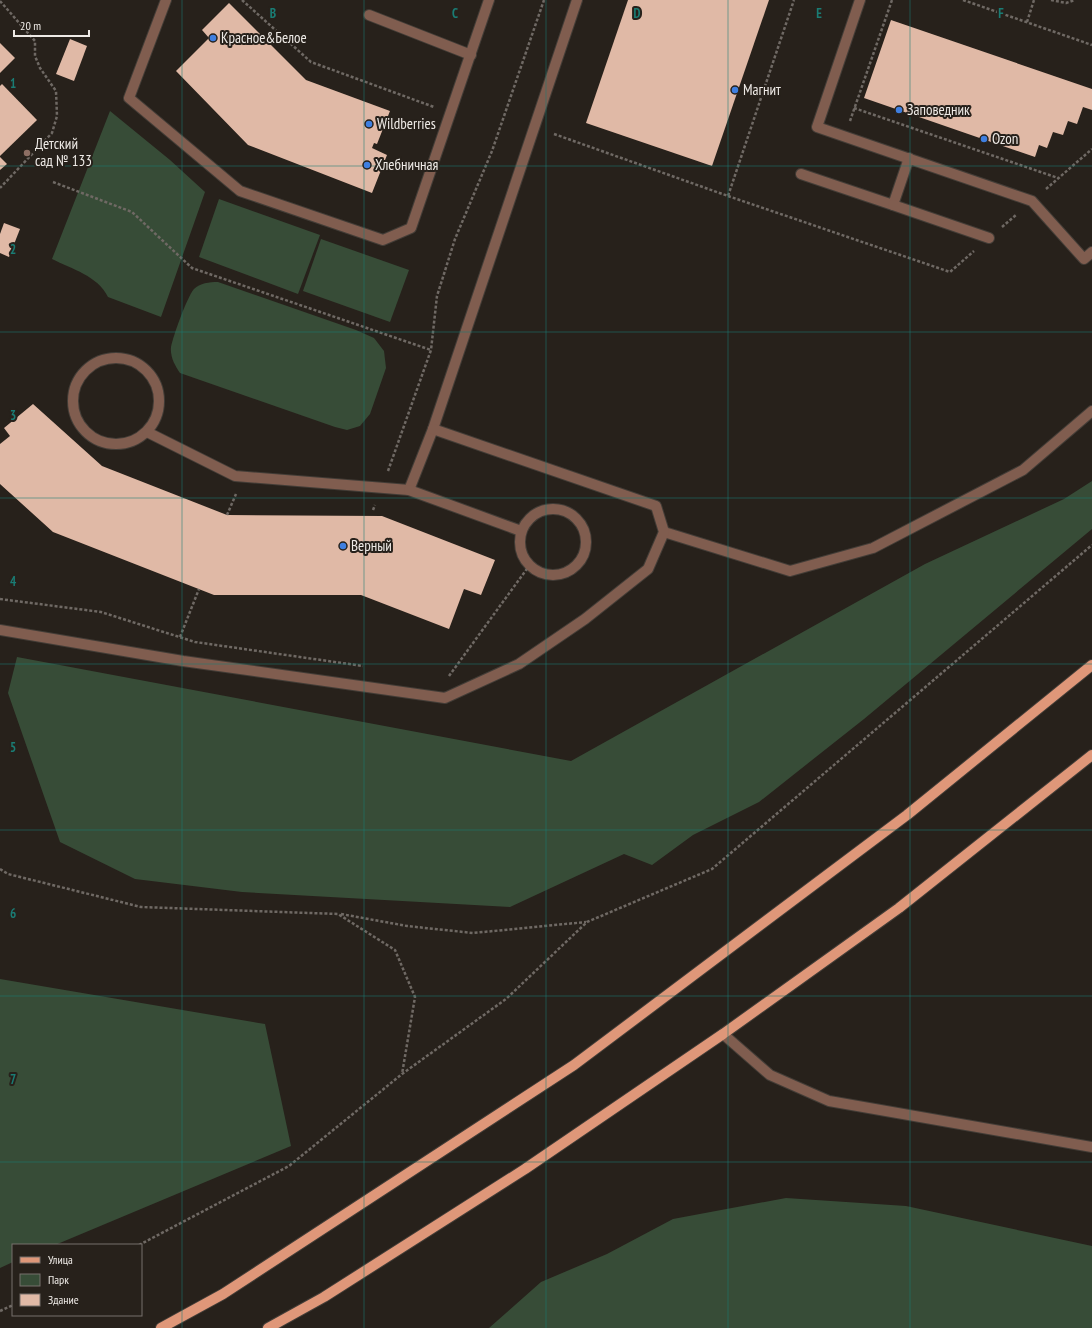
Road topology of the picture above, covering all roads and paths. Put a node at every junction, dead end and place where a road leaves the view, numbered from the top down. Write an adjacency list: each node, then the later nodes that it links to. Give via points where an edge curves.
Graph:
1 (166, 0): 19 (street, via 129,98 240,192 383,240 411,228)
2 (242, 0): 20 (path, via 311,62)
3 (489, 0): 19 (street)
4 (544, 0): 34 (path, via 492,151 455,239 438,296)
5 (577, 0): 36 (street)
6 (794, 0): 29 (path)
7 (860, 0): 23 (street, via 816,127)
8 (892, 0): 21 (path)
9 (963, 0): 15 (path)
10 (979, 0): 15 (path)
11 (1034, 0): 17 (path)
12 (1050, 0): 13 (path, via 1066,3)
13 (1075, 0)
14 (0, 1): 28 (path, via 35,41 35,56 40,68 56,91 57,116 52,133)
15 (978, 5): 17 (path)
16 (369, 14): 19 (street)
17 (1027, 22): 18 (path)
18 (1092, 44)
19 (471, 55)
20 (434, 107)
21 (854, 108): 23 (path); 26 (path)
22 (554, 134): 29 (path)
23 (845, 136): 24 (street)
24 (909, 158): 30 (street); 32 (street, via 1032,201 1084,259)
25 (801, 174): 30 (street)
26 (1059, 178)
27 (53, 182): 34 (path, via 132,212 192,268)
28 (0, 188)
29 (728, 196): 33 (path)
30 (893, 206): 31 (street)
31 (989, 238)
32 (1092, 252)
33 (950, 272)
34 (431, 350): 38 (path)
35 (1092, 410): 42 (street, via 1023,470 873,548 790,571)
36 (432, 429): 39 (street); 42 (street, via 656,506)
37 (147, 432): 37 (street, via 128,443 105,444 86,432 74,413 74,390 85,371 104,359 127,359 147,370 158,389 158,412); 38 (street, via 235,476)
38 (382, 487): 39 (street); 40 (path)
39 (409, 490): 41 (street)
40 (373, 510)
41 (521, 531): 44 (street, via 520,550); 44 (street, via 532,515 550,508 568,511 582,524 584,530 587,543 581,561 566,573 547,575)
42 (664, 532): 47 (street, via 648,570 585,619 519,664 445,698 183,661)
43 (1092, 545): 55 (path, via 712,869)
44 (530, 566): 51 (path)
45 (199, 589): 48 (path)
46 (0, 599): 48 (path, via 101,612)
47 (0, 630)
48 (180, 637): 50 (path, via 195,642)
49 (1092, 665): 62 (main road, via 907,815 574,1065 223,1294)
50 (368, 667)
51 (447, 679)
52 (1092, 755): 56 (main road, via 899,908)
53 (0, 869): 54 (path, via 8,874 141,907)
54 (338, 914): 55 (path, via 407,926 473,933); 57 (path, via 395,950 415,998)
55 (587, 922): 57 (path, via 506,999)
56 (723, 1034): 58 (street, via 770,1075 829,1101); 63 (main road, via 525,1169 324,1297)
57 (402, 1074): 59 (path, via 289,1166)
58 (1092, 1147)
59 (141, 1244)
60 (12, 1305): 61 (path)
61 (0, 1311)
62 (161, 1328)
63 (268, 1328)

